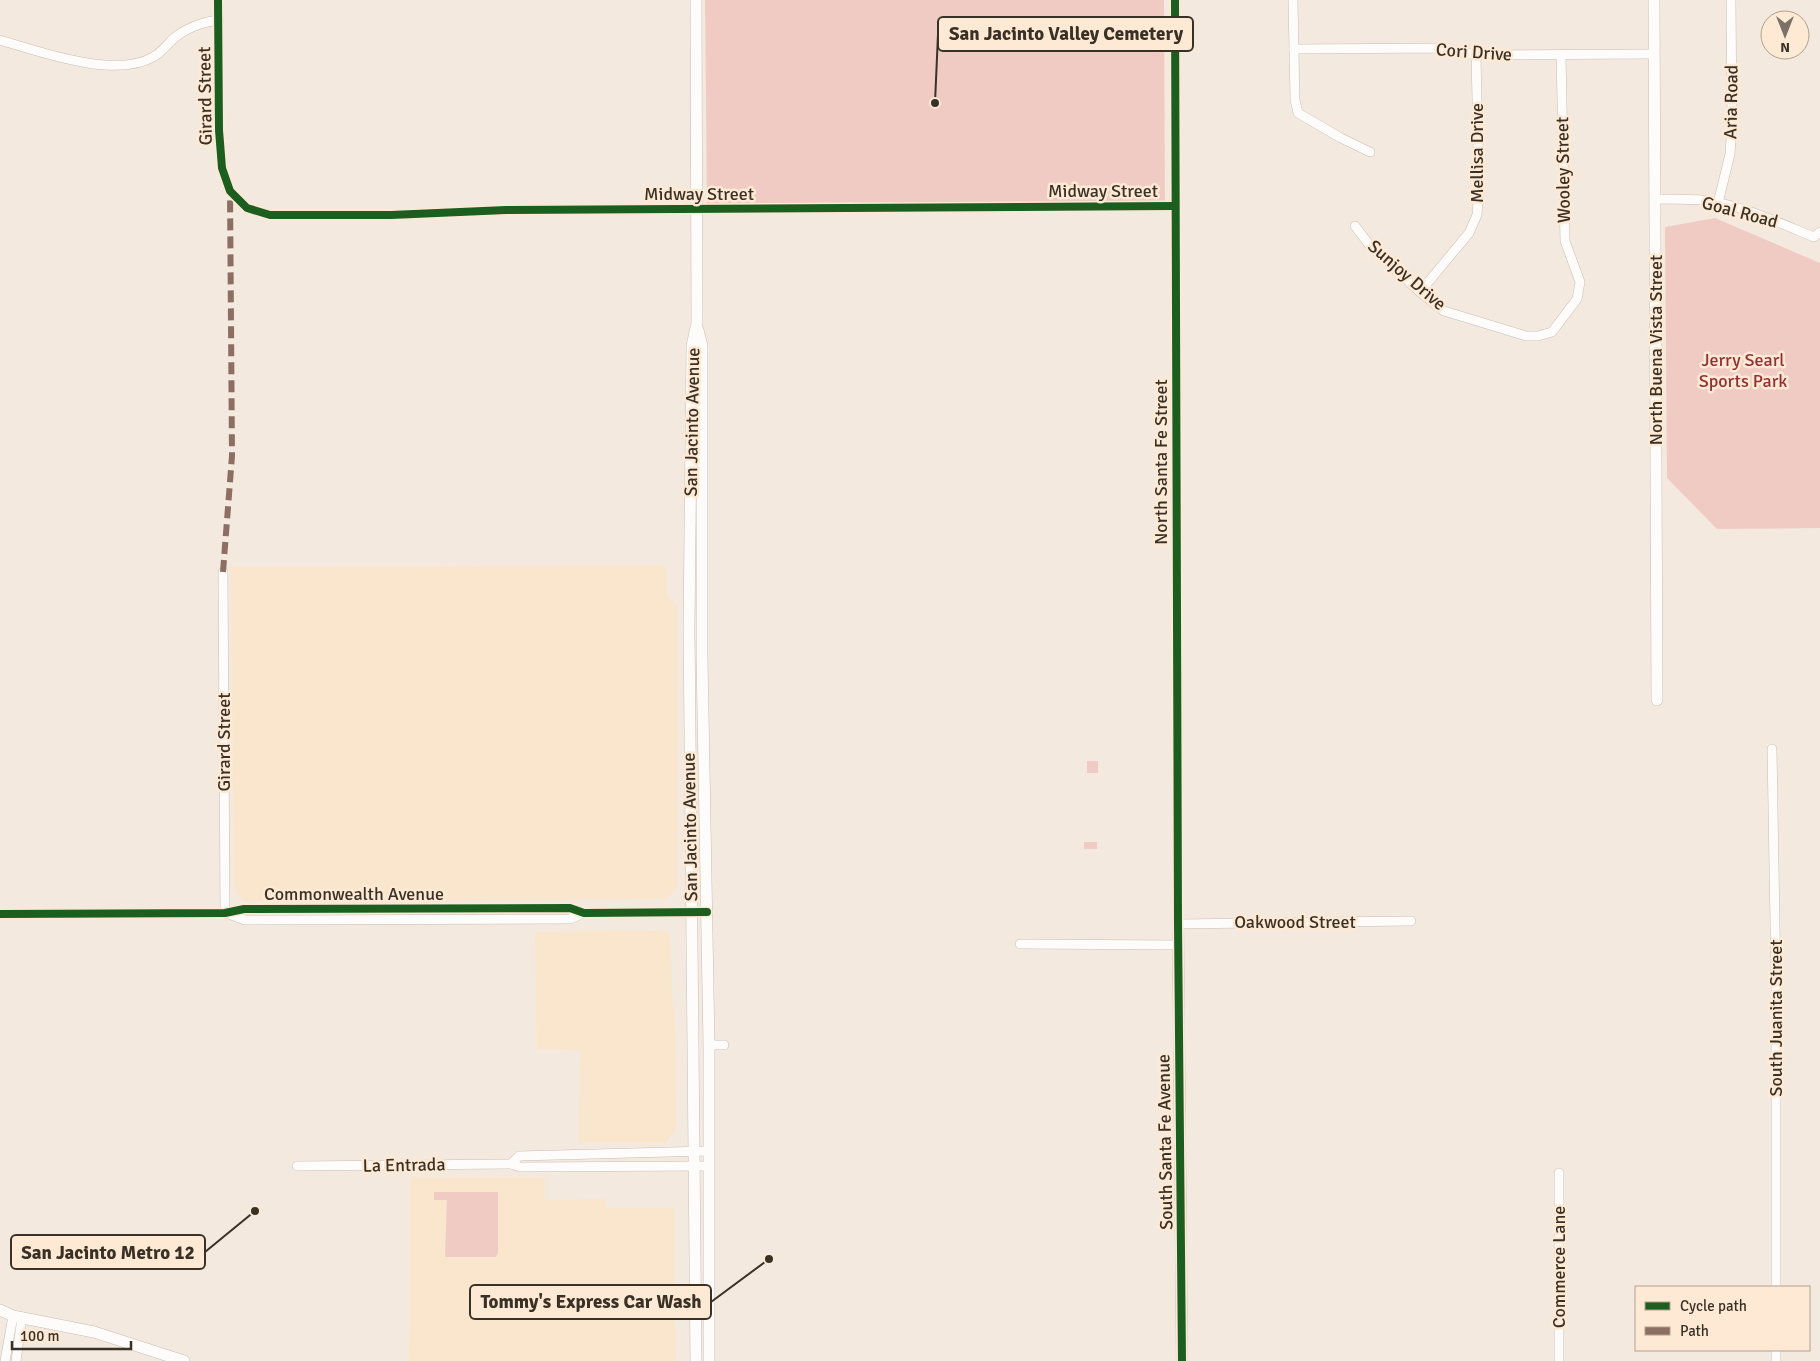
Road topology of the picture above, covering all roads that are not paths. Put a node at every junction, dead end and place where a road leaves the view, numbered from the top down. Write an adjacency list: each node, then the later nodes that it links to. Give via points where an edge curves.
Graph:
1 (218, 0): 7 (street, Girard Street)
2 (696, 0): 18 (main road, San Jacinto Avenue)
3 (1175, 0): 17 (street, North Santa Fe Street)
4 (1293, 0): 9 (street)
5 (1654, 0): 11 (main road, North Buena Vista Street)
6 (1731, 0): 16 (street, Aria Road, via 1732,124 1730,154)
7 (219, 20): 8 (street, via 189,29 175,37 156,56 125,66 85,62); 14 (street, Girard Street, via 219,130 222,168)
8 (0, 40)
9 (1294, 49): 12 (street, Cori Drive, via 1446,48); 13 (street, via 1294,100 1298,113)
10 (1561, 54): 11 (street, Cori Drive); 12 (street, Cori Drive); 21 (street, Wooley Street, via 1565,241)
11 (1654, 54): 15 (main road, North Buena Vista Street)
12 (1476, 55): 22 (street, Mellisa Drive, via 1477,215 1469,234)
13 (1370, 152)
14 (230, 191): 18 (street, Midway Street, via 247,208 270,215)
15 (1655, 200): 16 (street, Goal Road); 25 (main road, North Buena Vista Street)
16 (1718, 203): 20 (street, Goal Road, via 1814,237)
17 (1176, 206): 18 (street, Midway Street); 34 (street, North Santa Fe Street)
18 (697, 209): 23 (main road, San Jacinto Avenue)
19 (1354, 226): 22 (street, Sunjoy Drive, via 1371,247)
20 (1820, 232)
21 (1580, 282): 22 (street, Sunjoy Drive, via 1577,299 1552,332 1538,336 1526,336 1444,311)
22 (1420, 292)
23 (697, 323): 26 (main road, San Jacinto Avenue, via 692,346); 28 (main road, San Jacinto Avenue, via 702,346)
24 (223, 572): 30 (street, Girard Street)
25 (1657, 700)
26 (690, 725): 28 (main road, via 698,731 700,786); 31 (main road, San Jacinto Avenue)
27 (1772, 749): 46 (street, South Juanita Street)
28 (705, 798): 29 (main road, San Jacinto Avenue)
29 (707, 912): 31 (street, Commonwealth Avenue); 37 (main road, San Jacinto Avenue)
30 (225, 913): 31 (street, Commonwealth Avenue, via 244,908 570,908 584,913); 32 (street, Commonwealth Avenue)
31 (691, 913): 39 (main road, San Jacinto Avenue)
32 (0, 914)
33 (1411, 921): 34 (street, Oakwood Street)
34 (1178, 924): 36 (main road, South Santa Fe Avenue)
35 (1020, 944): 36 (street)
36 (1178, 945): 55 (main road, South Santa Fe Avenue)
37 (709, 1045): 38 (street); 40 (main road, San Jacinto Avenue)
38 (724, 1045)
39 (693, 1151): 40 (street, La Entrada); 41 (street, La Entrada, via 519,1156); 43 (main road, San Jacinto Avenue)
40 (708, 1151): 44 (main road, San Jacinto Avenue)
41 (511, 1164): 42 (street, La Entrada); 43 (street, La Entrada, via 520,1167)
42 (297, 1166)
43 (693, 1166): 44 (street, La Entrada); 53 (main road, San Jacinto Avenue)
44 (708, 1166): 54 (main road, San Jacinto Avenue)
45 (1559, 1173): 56 (street, Commerce Lane)
46 (1776, 1286)
47 (0, 1310): 48 (main road)
48 (18, 1316): 49 (main road); 50 (street); 51 (street); 52 (main road, via 94,1332)
49 (0, 1318)
50 (5, 1361)
51 (16, 1361)
52 (184, 1361)
53 (696, 1361)
54 (709, 1361)
55 (1182, 1361)
56 (1559, 1361)

